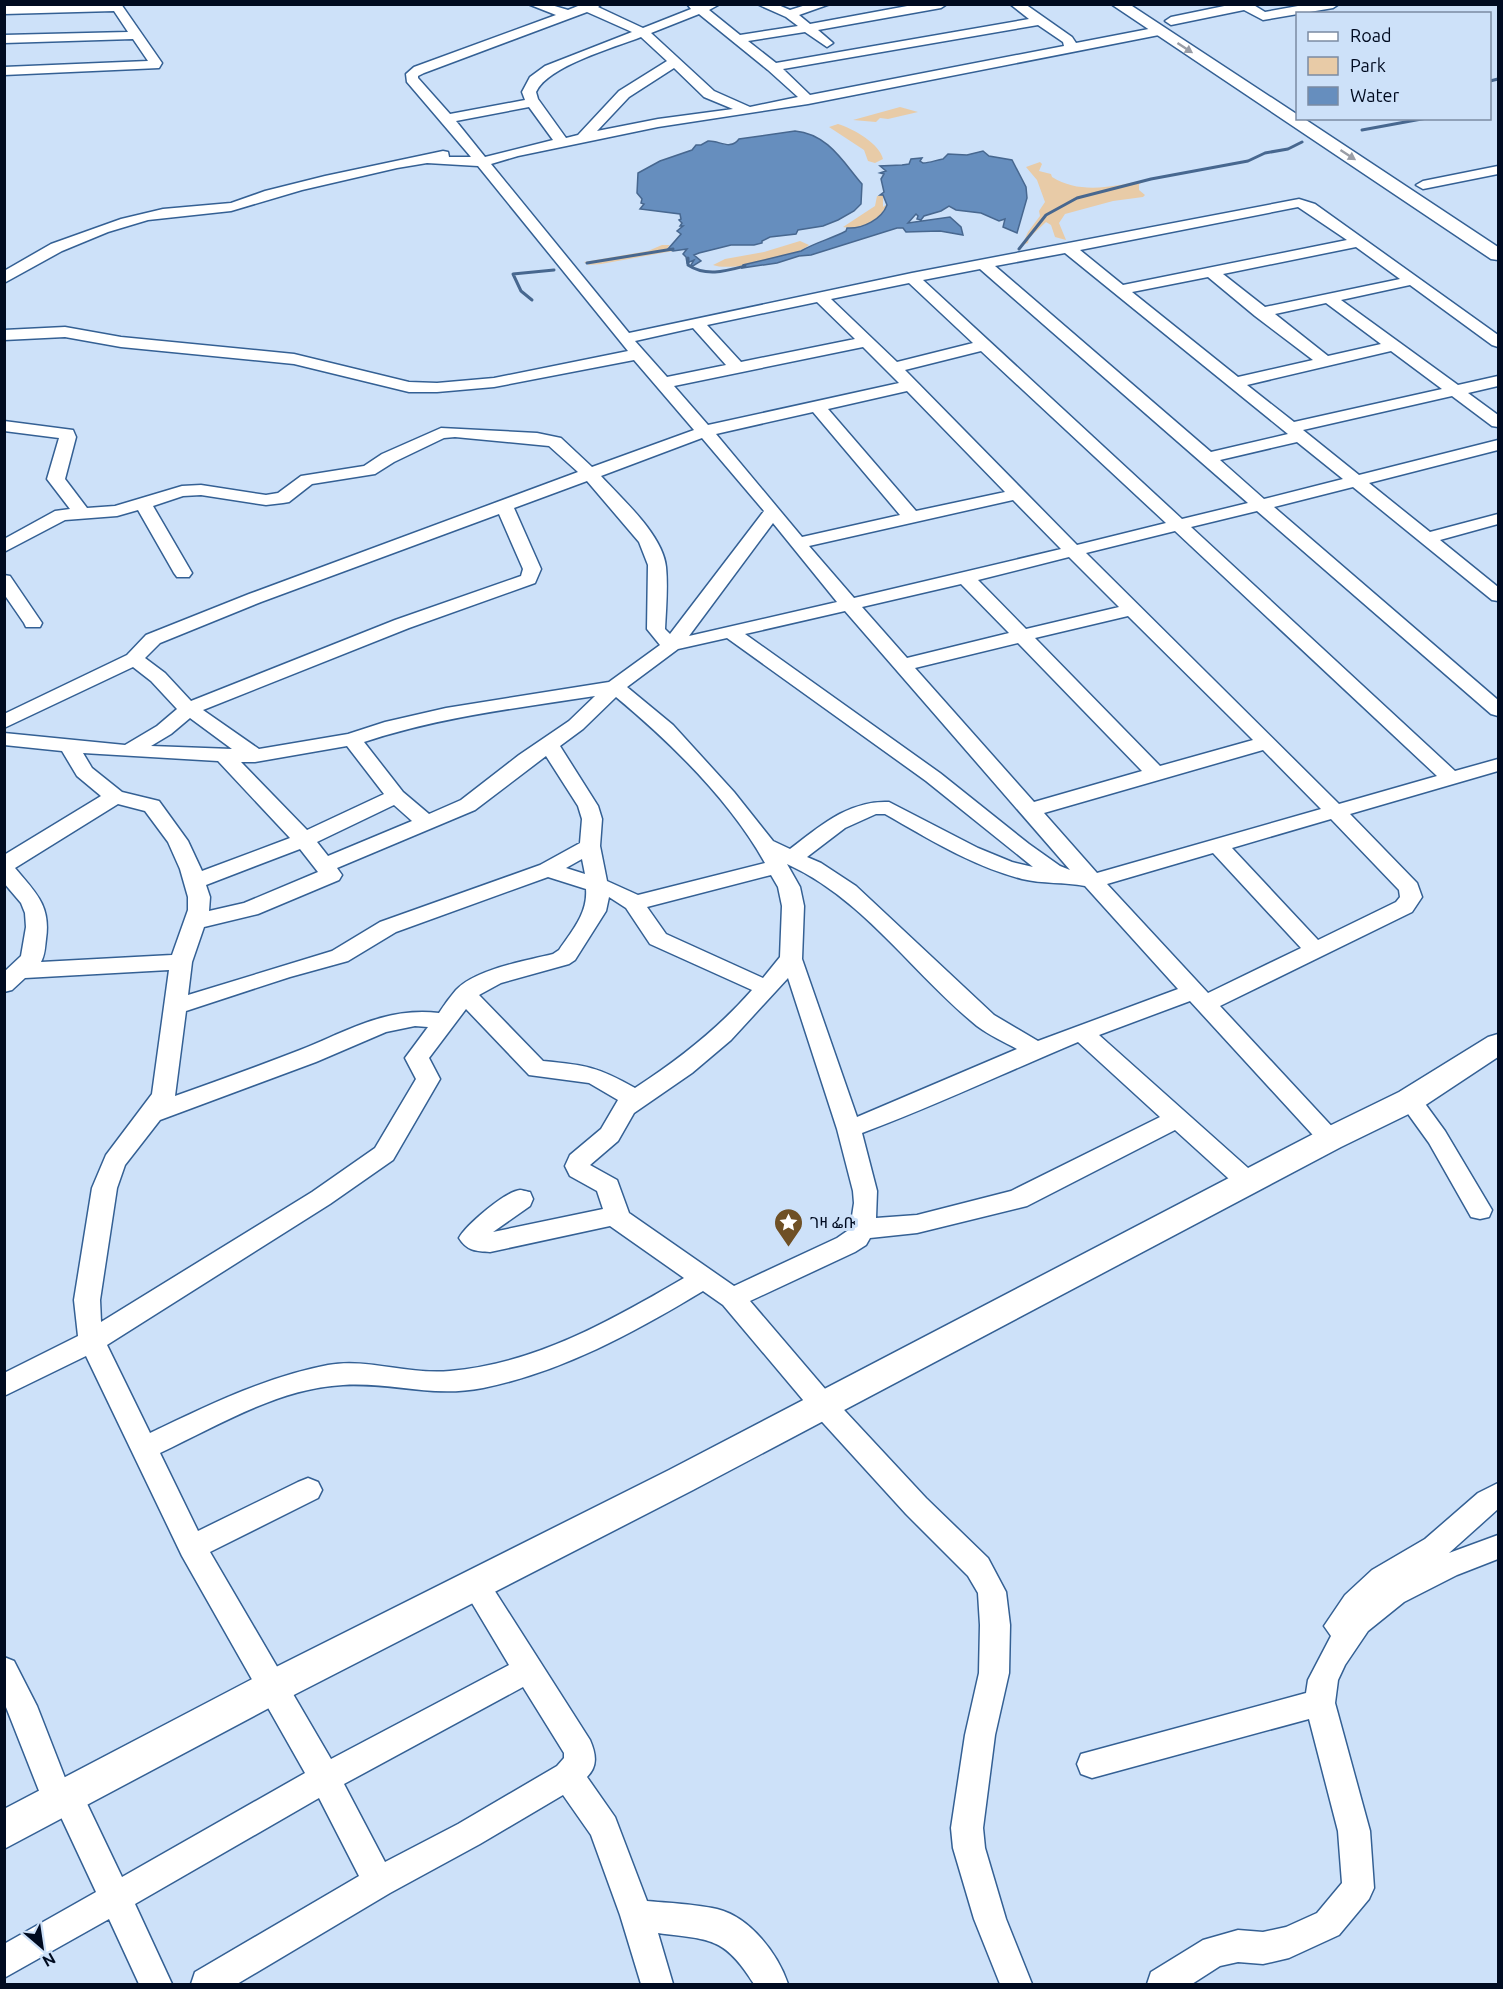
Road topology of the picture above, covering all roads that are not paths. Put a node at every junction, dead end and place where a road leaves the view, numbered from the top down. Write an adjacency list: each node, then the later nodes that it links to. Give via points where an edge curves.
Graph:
1 (534, 4): 16 (street)
2 (763, 4): 17 (street)
3 (824, 4): 17 (street)
4 (845, 4): 18 (street)
5 (1016, 4): 19 (street)
6 (1118, 4): 20 (main road)
7 (1145, 4): 20 (main road)
8 (1332, 4): 10 (street, via 1263,16)
9 (936, 5): 18 (street)
10 (1244, 5): 20 (street)
11 (116, 6): 14 (street); 23 (street)
12 (591, 6): 16 (street); 22 (street)
13 (703, 6): 22 (street); 25 (street)
14 (27, 7): 15 (street)
15 (4, 10)
16 (567, 14): 38 (street, via 412,74 412,79)
17 (790, 14): 21 (street)
18 (861, 18): 21 (street)
19 (1040, 21): 27 (street); 28 (street, via 1068,40)
20 (1165, 26): 28 (street); 34 (main road); 37 (main road, one-way to 37)
21 (808, 27): 25 (street); 26 (street)
22 (643, 32): 29 (street); 35 (street, via 550,69 530,86)
23 (137, 35): 24 (street); 31 (street, via 154,65)
24 (4, 39)
25 (738, 39): 30 (street)
26 (827, 43)
27 (884, 47): 30 (street); 32 (street)
28 (1072, 49): 32 (street)
29 (675, 61): 36 (street, via 709,94); 41 (street, via 624,94)
30 (773, 67): 33 (street)
31 (4, 71)
32 (926, 77): 33 (street)
33 (808, 100): 36 (street)
34 (1296, 102)
35 (532, 104): 38 (street); 42 (street, via 554,126)
36 (748, 111): 41 (street, via 658,123)
37 (1296, 116)
38 (447, 119): 43 (street)
39 (1302, 120): 49 (main road, one-way to 49)
40 (1324, 120): 47 (main road)
41 (582, 139): 42 (street)
42 (561, 143): 45 (street)
43 (469, 147): 44 (street); 45 (street)
44 (430, 160): 45 (street); 56 (street, via 381,167 234,206 134,219 44,254)
45 (483, 162): 64 (street)
46 (1498, 170): 47 (street)
47 (1423, 185): 48 (main road)
48 (1498, 236): 49 (main road)
49 (1478, 241): 52 (main road)
50 (1359, 242): 51 (street, via 1299,203); 54 (street); 57 (street)
51 (1067, 247): 53 (street); 58 (street)
52 (1498, 255)
53 (983, 264): 55 (street); 84 (street)
54 (1211, 272): 58 (street); 61 (street)
55 (912, 278): 59 (street); 67 (street)
56 (4, 279)
57 (1414, 280): 60 (street); 66 (street)
58 (1120, 290): 75 (street)
59 (820, 297): 62 (street); 65 (street)
60 (1330, 299): 61 (street); 68 (street)
61 (1260, 313): 70 (street)
62 (696, 322): 64 (street); 71 (street)
63 (4, 335): 69 (street, via 65,332 121,342 294,359 423,388 483,383)
64 (625, 338): 69 (street)
65 (868, 341): 71 (street); 72 (street)
66 (1498, 342)
67 (985, 345): 72 (street); 95 (street)
68 (1395, 345): 70 (street); 77 (street)
69 (638, 354): 74 (street)
70 (1324, 362): 75 (street)
71 (737, 368): 74 (street)
72 (893, 368): 76 (street)
73 (1498, 381): 77 (street)
74 (663, 383): 81 (street)
75 (1235, 383): 82 (street)
76 (911, 385): 78 (street); 87 (street)
77 (1456, 391): 79 (street); 82 (street)
78 (817, 406): 81 (street); 93 (street)
79 (1498, 422)
80 (4, 426): 92 (street, via 67,434 56,479)
81 (706, 431): 85 (street); 91 (street)
82 (1296, 432): 84 (street); 86 (street)
83 (1498, 445): 86 (street)
84 (1208, 458): 89 (street)
85 (591, 475): 88 (street, via 547,439 455,432 425,439 363,472 308,480 291,494 273,500 192,490); 90 (street); 109 (street, via 631,519 653,552 657,565 656,629)
86 (1356, 481): 89 (street); 96 (street)
87 (1017, 494): 93 (street); 99 (street)
88 (143, 504): 92 (street, via 117,511); 100 (street)
89 (1260, 504): 95 (street); 114 (street)
90 (505, 507): 110 (street, via 153,639); 113 (street, via 532,569 529,579 402,624)
91 (773, 510): 97 (street); 109 (street)
92 (81, 512): 98 (street, via 61,515)
93 (912, 518): 97 (street)
94 (1498, 519): 96 (street)
95 (1176, 524): 99 (street); 126 (street)
96 (1427, 538): 103 (street)
97 (798, 543): 104 (street)
98 (4, 547)
99 (1075, 553): 101 (street); 105 (street)
100 (183, 573)
101 (966, 578): 104 (street); 108 (street)
102 (4, 580): 106 (street)
103 (1498, 596)
104 (852, 605): 107 (street); 111 (street)
105 (1132, 609): 108 (street); 118 (street)
106 (33, 623)
107 (730, 632): 109 (street); 139 (street, via 933,777 1022,849)
108 (1022, 636): 111 (street); 125 (street)
109 (672, 645): 112 (street)
110 (134, 659): 113 (street, via 158,677); 115 (street)
111 (903, 665): 129 (street)
112 (615, 687): 117 (street, via 446,714); 119 (street); 135 (street, via 666,729)
113 (189, 710): 121 (street); 123 (street)
114 (1498, 710)
115 (4, 722)
116 (4, 739): 120 (street)
117 (352, 739): 123 (street); 127 (street)
118 (1267, 742): 125 (street); 130 (street)
119 (549, 746): 131 (street, via 526,759 468,805); 133 (street, via 588,806 592,819)
120 (70, 747): 121 (street); 128 (street, via 84,772)
121 (128, 751): 122 (street)
122 (225, 756): 123 (street); 132 (street)
123 (255, 756)
124 (1498, 765): 126 (street)
125 (1156, 774): 129 (street)
126 (1451, 778): 130 (street)
127 (396, 796): 131 (street); 132 (street)
128 (115, 797): 137 (street); 141 (street, via 152,806 178,841)
129 (1030, 810): 140 (street)
130 (1338, 812): 134 (street); 145 (street, via 1409,888 1411,897 1404,907)
131 (426, 822): 136 (street)
132 (304, 840): 136 (street); 141 (street)
133 (590, 846): 138 (street); 142 (street)
134 (1218, 846): 140 (street); 145 (street)
135 (779, 857): 139 (street, via 854,813 877,806 889,808 1009,869); 143 (street); 146 (street, via 793,906); 156 (street, via 814,868 848,891 977,1013)
136 (325, 865): 144 (street, via 330,876 250,909)
137 (4, 867): 148 (street, via 36,913 32,959)
138 (547, 870): 142 (street); 152 (street, via 388,927 340,956)
139 (1067, 876): 140 (street)
140 (1092, 881): 151 (street)
141 (195, 882): 144 (street, via 199,897)
142 (598, 885): 143 (street); 150 (street, via 595,911 567,955 493,978)
143 (634, 903): 149 (street, via 658,939)
144 (195, 922): 147 (street)
145 (1315, 950): 151 (street)
146 (791, 959): 149 (street); 161 (street)
147 (181, 962): 148 (street); 152 (street)
148 (13, 978)
149 (766, 988): 157 (street, via 723,1034 684,1067)
150 (465, 994): 153 (street); 157 (street, via 537,1069 595,1076)
151 (1200, 997): 154 (street); 162 (street)
152 (176, 1007): 159 (street, via 164,1095)
153 (443, 1021): 159 (street, via 415,1018 381,1025); 170 (street, via 417,1058 428,1079 384,1154 321,1198)
154 (1081, 1032): 156 (street); 160 (street)
155 (1498, 1044): 158 (main road)
156 (1036, 1050): 161 (street)
157 (635, 1099): 166 (street, via 620,1112 610,1135 577,1166 608,1186)
158 (1410, 1100): 162 (main road); 165 (street, via 1442,1144)
159 (154, 1113): 170 (street, via 114,1162 105,1186 87,1300)
160 (1177, 1119): 163 (street); 167 (street, via 1018,1199 917,1224)
161 (849, 1129): 167 (street, via 865,1191)
162 (1330, 1139): 163 (main road)
163 (1248, 1182): 172 (main road)
164 (521, 1199): 166 (street, via 472,1238 490,1242)
165 (1480, 1210)
166 (616, 1215): 168 (street)
167 (862, 1229): 169 (street, via 846,1245)
168 (704, 1278): 169 (street); 173 (street, via 623,1325 494,1375 448,1382 331,1375 277,1390)
169 (732, 1298): 172 (street)
170 (92, 1341): 171 (street); 173 (street)
171 (4, 1385)
172 (823, 1405): 178 (main road); 196 (street, via 978,1567 992,1592 994,1674 980,1735 967,1828 990,1919)
173 (144, 1448): 177 (street)
174 (308, 1490): 177 (street)
175 (1498, 1495): 182 (street, via 1435,1548 1382,1579 1355,1604 1328,1648)
176 (1498, 1546): 182 (street, via 1394,1593 1358,1622 1334,1656)
177 (192, 1547): 181 (street)
178 (474, 1583): 180 (street); 181 (main road)
179 (4, 1670): 186 (street)
180 (527, 1670): 184 (street, via 579,1750 580,1763); 185 (street)
181 (273, 1686): 185 (street); 186 (main road)
182 (1322, 1691): 183 (street); 197 (street, via 1354,1831 1358,1888 1328,1924 1289,1942 1214,1951)
183 (1092, 1764)
184 (568, 1776): 188 (street); 190 (street, via 604,1827)
185 (325, 1778): 188 (street); 189 (street)
186 (63, 1799): 187 (main road); 189 (street)
187 (4, 1830)
188 (380, 1882): 193 (street)
189 (116, 1898): 191 (street); 192 (street)
190 (636, 1915): 194 (street); 195 (street, via 717,1925 753,1953)
191 (4, 1962)
192 (156, 1984)
193 (207, 1984)
194 (657, 1984)
195 (772, 1984)
196 (1016, 1984)
197 (1163, 1984)

